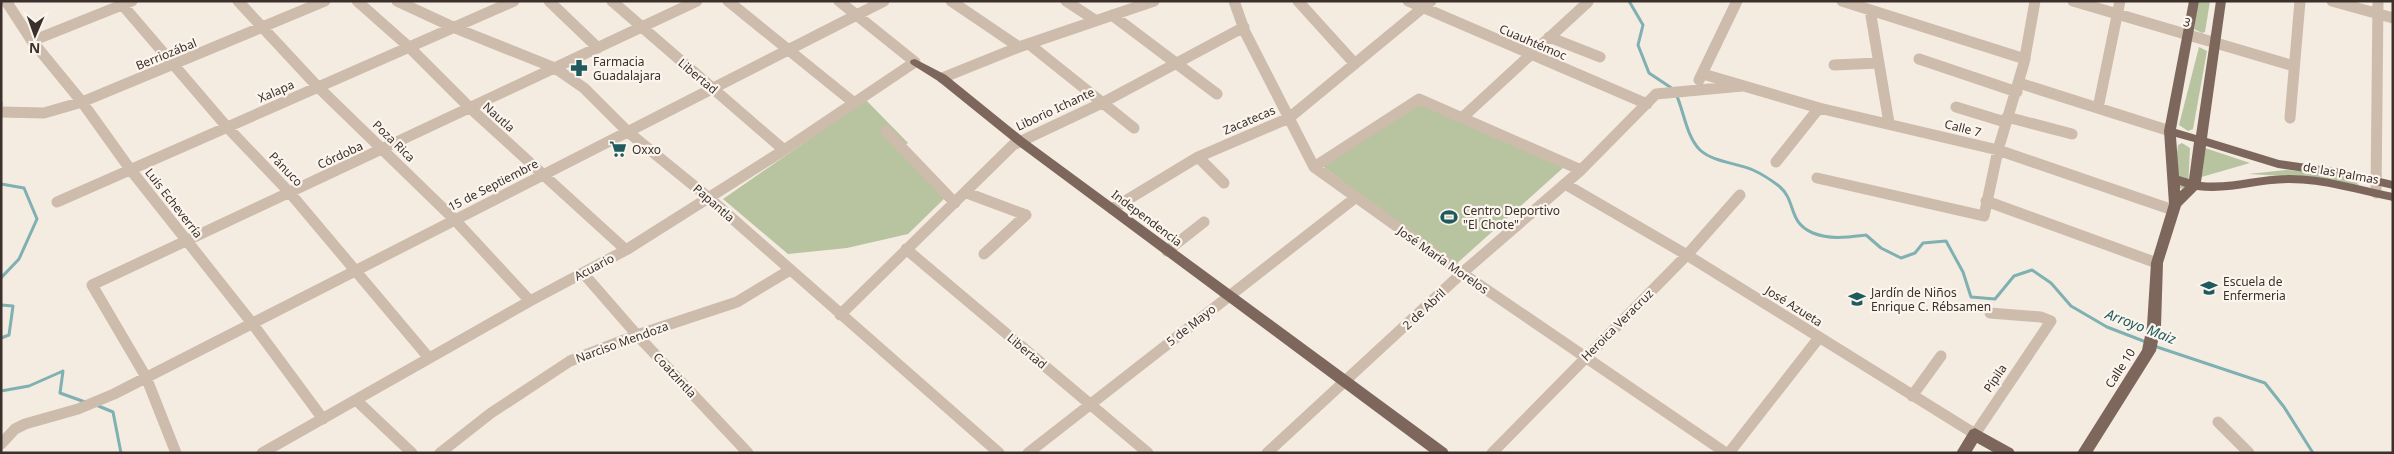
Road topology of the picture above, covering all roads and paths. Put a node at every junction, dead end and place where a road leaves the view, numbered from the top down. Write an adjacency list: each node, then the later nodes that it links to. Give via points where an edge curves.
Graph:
1 (6, 1): 45 (street, Luis Echeverría)
2 (238, 1): 40 (street, Poza Rica)
3 (325, 1): 40 (street, Berriozábal)
4 (357, 1): 48 (street, Nautla)
5 (397, 1): 41 (street, Papantla)
6 (549, 1): 49 (street)
7 (612, 1): 42 (street, Libertad)
8 (697, 1): 42 (street, Córdoba)
9 (728, 1): 50 (street)
10 (839, 1): 35 (street, Independencia)
11 (884, 1): 35 (street, 15 de Septiembre)
12 (951, 1): 47 (street)
13 (1066, 1): 38 (street)
14 (1154, 1): 36 (street)
15 (1234, 1): 39 (street, José María Morelos)
16 (1298, 1): 59 (street)
17 (1408, 1): 31 (street, Cuauhtémoc)
18 (1737, 1): 63 (street)
19 (1842, 1): 32 (street)
20 (2035, 1): 53 (street)
21 (2074, 1): 34 (street, 3)
22 (2120, 1): 34 (street)
23 (2194, 1): 43 (main road, Calle 10)
24 (2221, 1): 46 (main road)
25 (2300, 1): 61 (street)
26 (2332, 1): 33 (street)
27 (2378, 1): 33 (street)
28 (124, 2): 45 (street); 58 (street, Pánuco)
29 (508, 2): 41 (street, Xalapa)
30 (1588, 2): 44 (street)
31 (1427, 4): 51 (street, Cuauhtémoc); 59 (street, Zacatecas)
32 (1870, 10): 53 (street); 57 (street)
33 (2377, 13): 37 (street); 109 (street)
34 (2117, 14): 43 (street, 3); 79 (street)
35 (857, 15): 50 (street, 15 de Septiembre); 55 (street, Independencia)
36 (1112, 15): 38 (street); 56 (street)
37 (2393, 18)
38 (1095, 20): 47 (street)
39 (1244, 27): 56 (street, Liborio Ichante); 82 (street, José María Morelos)
40 (264, 28): 58 (street, Berriozábal); 65 (street, Poza Rica)
41 (455, 28): 48 (street, Xalapa); 62 (street, Papantla)
42 (641, 28): 49 (street, Córdoba); 68 (street, Libertad)
43 (2188, 35): 46 (street, 3); 89 (main road, Calle 10)
44 (1549, 37): 51 (street); 52 (street)
45 (32, 40): 72 (street, Luis Echeverría)
46 (2216, 43): 61 (street, 3); 93 (main road)
47 (1024, 45): 64 (street); 74 (street)
48 (409, 47): 65 (street, Xalapa); 77 (street, Nautla)
49 (598, 48): 62 (street, Córdoba)
50 (788, 50): 68 (street, 15 de Septiembre); 73 (street)
51 (1530, 55): 75 (street, Cuauhtémoc); 81 (street)
52 (1600, 57)
53 (2024, 58): 67 (street)
54 (1919, 59): 67 (street)
55 (915, 62): 64 (main road, Independencia); 73 (street, Acuario)
56 (1179, 63): 70 (street); 74 (street, Liborio Ichante)
57 (1879, 63): 60 (street); 85 (street)
58 (173, 64): 72 (street, Berriozábal); 86 (street, Pánuco)
59 (1356, 64): 82 (street, Zacatecas)
60 (1834, 64)
61 (2294, 66): 83 (street)
62 (555, 68): 77 (street, Córdoba); 90 (street, Papantla, via 584,88)
63 (1703, 74): 66 (street, Calle 7); 69 (street)
64 (942, 78): 92 (main road, Independencia)
65 (317, 86): 86 (street, Xalapa); 94 (street, Poza Rica)
66 (1742, 86): 69 (street, Calle 7); 78 (street, Calle 7)
67 (2018, 87): 79 (street); 84 (street)
68 (713, 88): 90 (street, 15 de Septiembre); 95 (street, Libertad)
69 (1694, 90): 71 (street, Calle 7)
70 (1217, 94)
71 (1656, 94): 75 (street, 2 de Abril)
72 (82, 102): 80 (street, Berriozábal, via 44,114); 100 (street, Luis Echeverría)
73 (853, 102): 95 (street, Acuario)
74 (1102, 103): 87 (street); 92 (street, Liborio Ichante)
75 (1647, 104): 101 (street, 2 de Abril)
76 (1956, 107): 84 (street)
77 (470, 108): 94 (street, Córdoba); 102 (street, Nautla)
78 (1819, 108): 85 (street, Calle 7); 98 (street)
79 (2098, 108): 89 (street)
80 (1, 112)
81 (1462, 117): 99 (street, via 1419,99); 101 (street)
82 (1289, 118): 97 (street, Zacatecas); 99 (street, José María Morelos)
83 (2290, 118)
84 (2006, 119): 91 (street); 96 (street)
85 (1890, 123): 96 (street, Calle 7)
86 (226, 127): 100 (street, Xalapa); 110 (street, Pánuco)
87 (1134, 128)
88 (886, 131): 118 (street)
89 (2170, 131): 93 (main road, de las Palmas); 104 (main road, Calle 10)
90 (628, 132): 102 (street, 15 de Septiembre); 114 (street, Papantla)
91 (2072, 134)
92 (1020, 140): 111 (street, Liborio Ichante); 120 (main road, Independencia)
93 (2199, 141): 107 (main road); 109 (main road, de las Palmas, via 2278,164 2320,169)
94 (384, 148): 110 (street, Córdoba); 121 (street, Poza Rica)
95 (784, 150): 114 (street, Acuario)
96 (1998, 150): 116 (street); 119 (street, Calle 7)
97 (1198, 157): 105 (street); 120 (street, Zacatecas)
98 (1776, 162)
99 (1314, 167): 115 (street, José María Morelos)
100 (130, 170): 117 (street, Xalapa); 123 (street, Luis Echeverría)
101 (1581, 170): 106 (street, 2 de Abril)
102 (544, 175): 121 (street, 15 de Septiembre); 125 (street, Nautla)
103 (1817, 178): 116 (street, via 1984,216)
104 (2172, 178): 107 (main road, de las Palmas); 119 (main road, Calle 10)
105 (1224, 183)
106 (1565, 184): 128 (street, José Azueta); 133 (street, 2 de Abril)
107 (2194, 185): 109 (main road, de las Palmas, via 2218,188 2289,179); 119 (main road, Calle 10)
108 (2393, 185): 109 (main road, de las Palmas)
109 (2377, 187): 113 (main road, de las Palmas)
110 (290, 192): 123 (street, Córdoba); 130 (street, Pánuco)
111 (967, 193): 118 (street, Liborio Ichante); 127 (street, via 1026,215)
112 (1740, 195): 128 (street, Heroica Veracruz)
113 (2393, 197)
114 (709, 198): 125 (street, Acuario); 131 (street, Papantla)
115 (1355, 198): 133 (street, José María Morelos); 134 (street, 5 de Mayo)
116 (1986, 201): 129 (street)
117 (57, 202)
118 (955, 203): 124 (street, Liborio Ichante)
119 (2174, 207): 129 (main road, Calle 10)
120 (1112, 209): 126 (main road, Independencia)
121 (455, 220): 130 (street, 15 de Septiembre); 135 (street, Poza Rica)
122 (1204, 222): 126 (street)
123 (186, 241): 138 (street, Luis Echeverría); 144 (street, Córdoba, via 92,285)
124 (906, 249): 137 (street, Liborio Ichante); 149 (street, Libertad)
125 (626, 250): 132 (street, Acuario)
126 (1166, 251): 134 (main road, Independencia)
127 (984, 254)
128 (1687, 255): 140 (street, José Azueta); 141 (street, Heroica Veracruz)
129 (2157, 263): 168 (main road, Calle 10, via 2154,326 2149,351)
130 (357, 270): 138 (street, 15 de Septiembre); 143 (street, Pánuco)
131 (790, 270): 137 (street, Papantla); 139 (street, Narciso Mendoza, via 737,302)
132 (583, 273): 135 (street, Acuario); 139 (street, Coatzintla)
133 (1462, 273): 141 (street, José María Morelos); 145 (street, 2 de Abril)
134 (1228, 295): 145 (main road, Independencia); 149 (street, 5 de Mayo)
135 (530, 301): 143 (street, Acuario)
136 (1990, 313): 152 (street, Pípila, via 2041,316 2051,321)
137 (840, 315): 159 (street, Papantla)
138 (252, 323): 144 (street, 15 de Septiembre); 150 (street, Luis Echeverría)
139 (637, 335): 157 (street, Narciso Mendoza, via 570,361 491,413); 158 (street, Coatzintla)
140 (1818, 338): 147 (street, José Azueta); 165 (street)
141 (1585, 356): 164 (street, Heroica Veracruz); 165 (street, José María Morelos)
142 (1941, 356): 147 (street)
143 (429, 358): 148 (street, Acuario)
144 (146, 377): 146 (street, 15 de Septiembre); 154 (street)
145 (1346, 381): 162 (street, 2 de Abril); 163 (main road, Independencia)
146 (114, 394): 153 (street, via 25,424)
147 (1912, 396): 152 (street, José Azueta)
148 (356, 400): 150 (street, Acuario); 156 (street)
149 (1090, 403): 160 (street, 5 de Mayo); 161 (street, Libertad)
150 (323, 419): 155 (street, Acuario)
151 (2218, 422): 169 (street)
152 (1975, 434): 166 (main road, Pípila); 167 (main road, José Azueta)
153 (1, 444)
154 (176, 453)
155 (262, 453)
156 (412, 453)
157 (440, 453)
158 (748, 453)
159 (999, 453)
160 (1028, 453)
161 (1148, 453)
162 (1266, 453)
163 (1442, 453)
164 (1492, 453)
165 (1728, 453)
166 (1963, 453)
167 (2008, 453)
168 (2084, 453)
169 (2249, 453)

